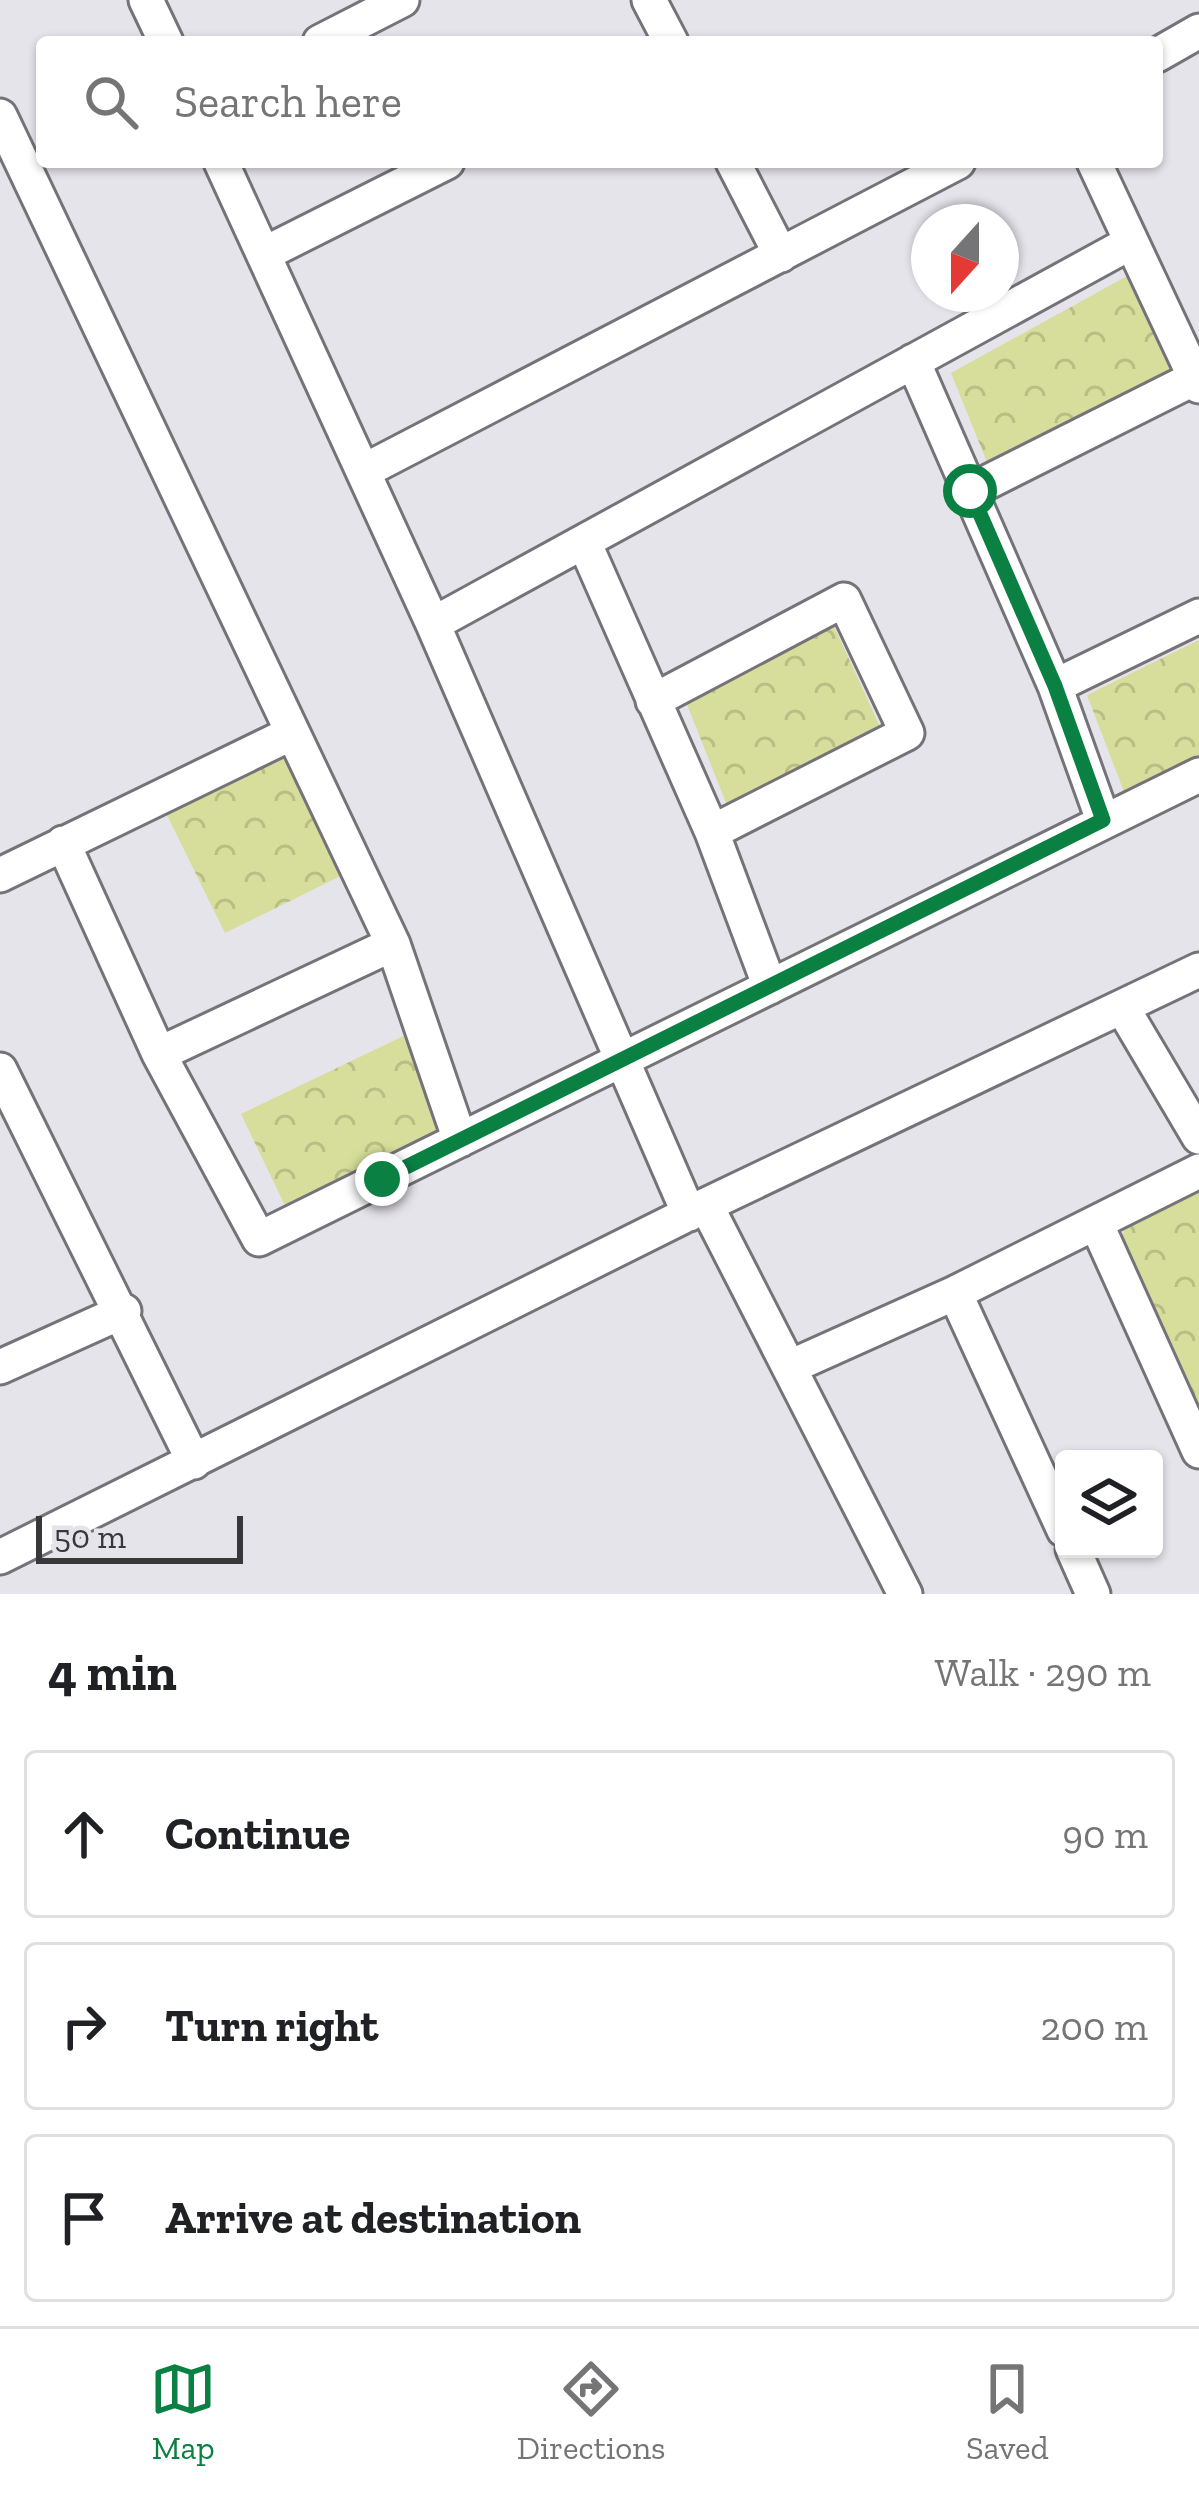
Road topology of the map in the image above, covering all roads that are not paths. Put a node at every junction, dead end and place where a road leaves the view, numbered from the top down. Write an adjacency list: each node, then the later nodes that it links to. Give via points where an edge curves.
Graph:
1 (146, 0): 5 (street)
2 (402, 0): 6 (street)
3 (649, 0): 7 (street)
4 (1199, 31): 8 (street)
5 (163, 36)
6 (332, 36)
7 (668, 36)
8 (1163, 52)
9 (0, 116): 27 (street)
10 (224, 168): 16 (street)
11 (434, 168): 16 (street)
12 (736, 168): 17 (street)
13 (947, 168): 17 (street)
14 (1096, 168): 15 (street)
15 (1128, 244): 18 (street); 19 (street)
16 (264, 254): 20 (street)
17 (781, 255): 20 (street)
18 (913, 362): 21 (street); 22 (street)
19 (1197, 382): 21 (street)
20 (364, 471): 24 (street)
21 (970, 491): 25 (street)
22 (584, 542): 24 (street); 26 (street)
23 (1199, 616): 25 (street)
24 (433, 624): 38 (street)
25 (1055, 686): 29 (street)
26 (653, 701): 30 (street); 30 (street, via 844,600 907,733)
27 (290, 734): 31 (street); 33 (street)
28 (1199, 775): 29 (street)
29 (1103, 820): 35 (street)
30 (712, 832): 35 (street)
31 (63, 843): 32 (street); 37 (street)
32 (0, 875)
33 (393, 944): 37 (street); 41 (street)
34 (1199, 970): 36 (street)
35 (770, 987): 38 (street)
36 (1122, 1007): 40 (street); 43 (street)
37 (159, 1054): 41 (street, via 259,1239)
38 (617, 1059): 41 (street); 43 (street)
39 (0, 1070): 46 (street)
40 (1199, 1137)
41 (460, 1140)
42 (1199, 1171): 44 (street)
43 (697, 1209): 48 (street); 50 (street)
44 (1096, 1223): 45 (street); 49 (street)
45 (956, 1293): 48 (street); 51 (street)
46 (124, 1310): 47 (street); 50 (street)
47 (0, 1367)
48 (790, 1367): 54 (street)
49 (1199, 1451)
50 (194, 1462): 52 (street)
51 (1055, 1510)
52 (0, 1557)
53 (1077, 1558): 55 (street)
54 (905, 1594)
55 (1094, 1594)

